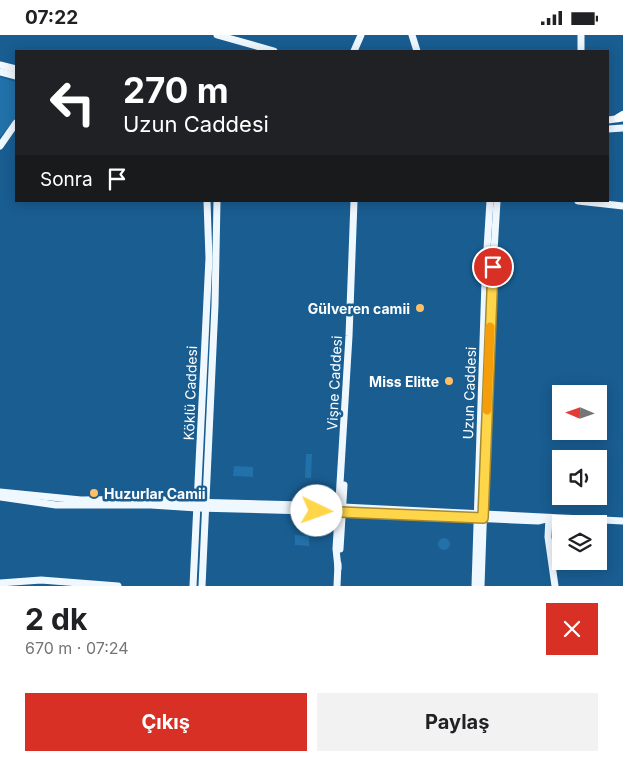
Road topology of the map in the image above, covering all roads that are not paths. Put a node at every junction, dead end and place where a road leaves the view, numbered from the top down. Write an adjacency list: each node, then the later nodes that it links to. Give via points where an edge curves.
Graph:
1 (217, 35): 5 (main road)
2 (360, 35): 6 (main road)
3 (412, 35): 7 (main road)
4 (581, 35): 8 (main road)
5 (270, 50)
6 (354, 50)
7 (417, 50)
8 (581, 50)
9 (0, 65): 10 (main road)
10 (15, 69)
11 (0, 72): 12 (main road)
12 (15, 76)
13 (15, 124): 14 (main road)
14 (0, 146)
15 (207, 202): 24 (main road, Köklü Caddesi, via 209,258)
16 (217, 202): 24 (main road, Köklü Caddesi, via 216,295)
17 (354, 202): 25 (main road, Vişne Caddesi)
18 (490, 202): 26 (main road, Uzun Caddesi)
19 (497, 202): 26 (main road, Uzun Caddesi)
20 (587, 202): 21 (main road)
21 (623, 206)
22 (0, 492): 24 (main road, via 81,500 151,499)
23 (0, 497): 24 (main road, via 56,505)
24 (201, 505): 25 (main road, via 286,504); 31 (main road, Köklü Caddesi); 32 (main road, Köklü Caddesi)
25 (340, 510): 26 (main road); 33 (main road, Vişne Caddesi)
26 (480, 516): 27 (main road, via 538,521); 34 (main road, Uzun Caddesi); 35 (main road, Uzun Caddesi)
27 (549, 518): 28 (main road); 36 (main road, via 548,537)
28 (623, 521)
29 (0, 583): 30 (main road, via 40,581)
30 (118, 586)
31 (193, 586)
32 (202, 586)
33 (337, 586)
34 (475, 586)
35 (481, 586)
36 (555, 586)

